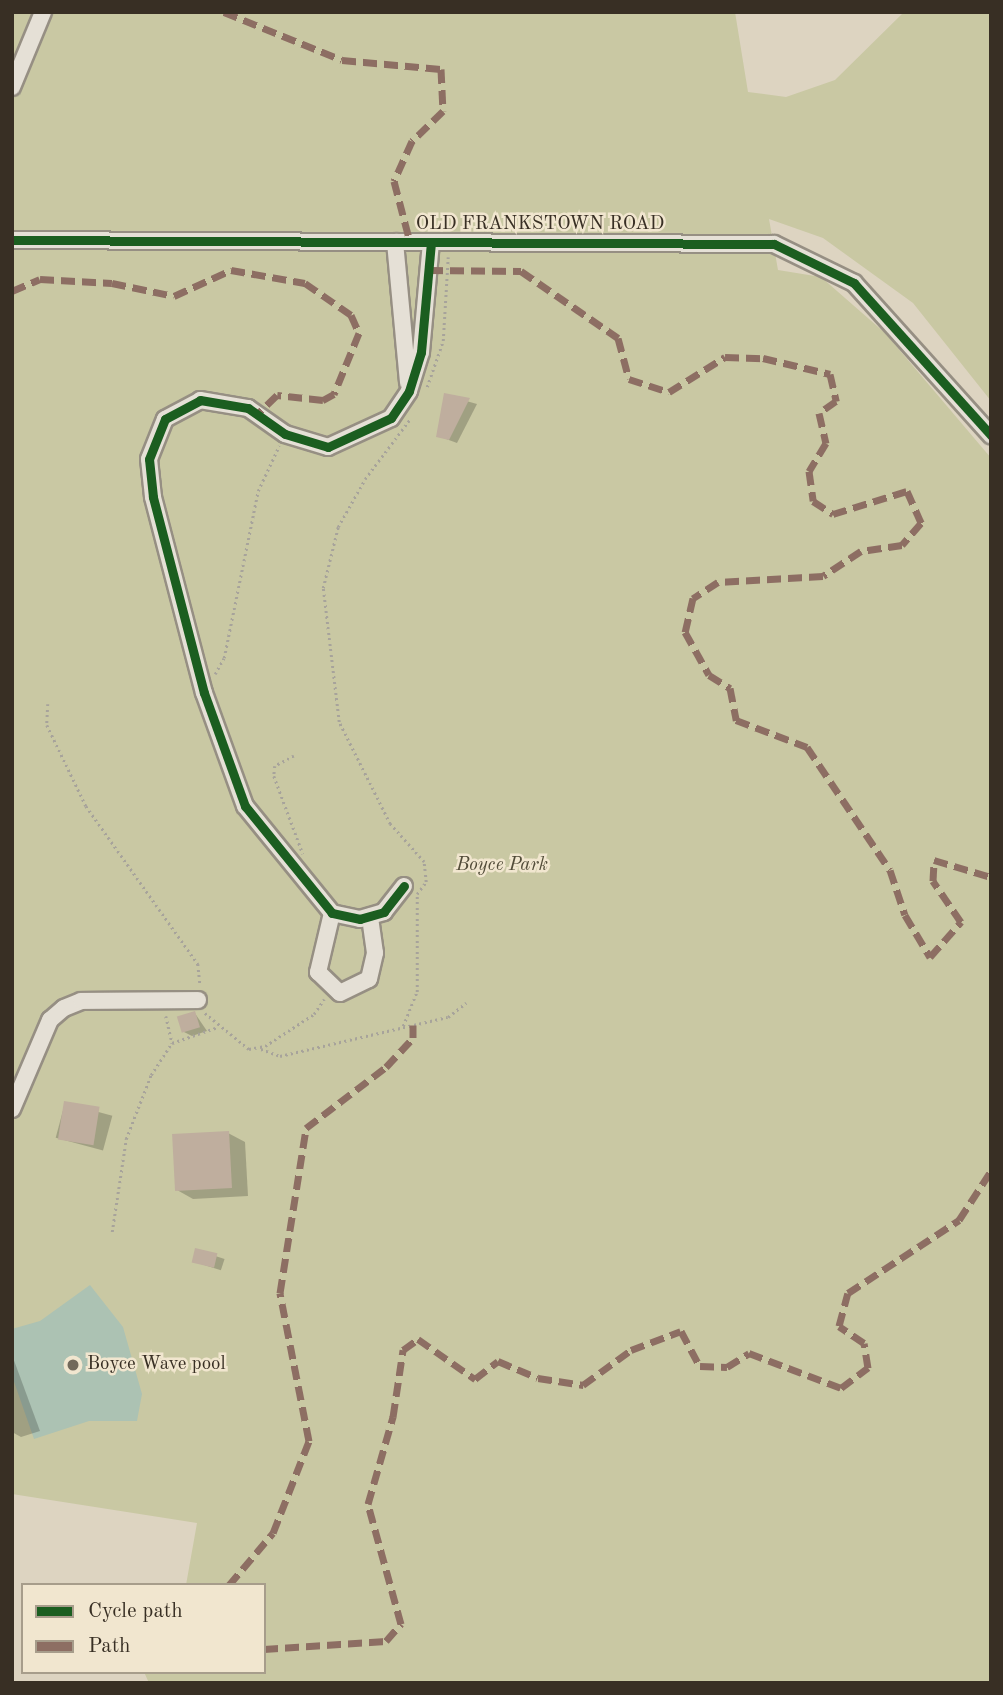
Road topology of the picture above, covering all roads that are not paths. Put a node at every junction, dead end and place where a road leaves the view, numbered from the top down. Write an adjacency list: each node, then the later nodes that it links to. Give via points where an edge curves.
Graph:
1 (43, 12): 2 (street)
2 (12, 87)
3 (12, 240): 4 (street, OLD FRANKSTOWN ROAD)
4 (395, 242): 5 (street, OLD FRANKSTOWN ROAD); 6 (street)
5 (431, 242): 6 (street); 7 (street, OLD FRANKSTOWN ROAD, via 774,244 854,282)
6 (416, 393): 9 (street, via 391,418 361,436 328,447 285,434 248,408 200,400 165,419 149,459 153,498 204,693 245,806)
7 (991, 435)
8 (404, 886): 10 (street, via 384,912)
9 (332, 913): 10 (street); 10 (street, via 318,956 318,972 332,988 356,989 369,979 375,953)
10 (370, 916)
11 (198, 1000): 12 (street, via 81,1001 64,1008 50,1020)
12 (12, 1109)

